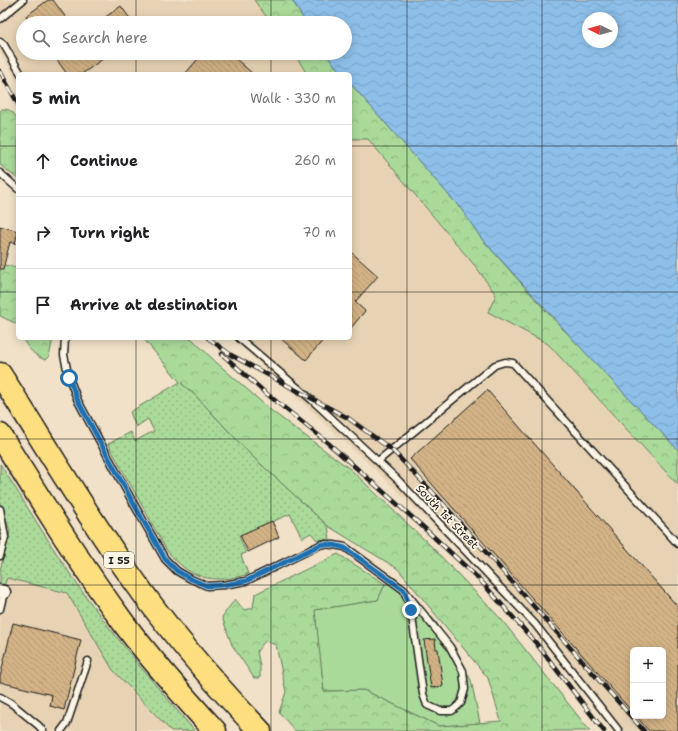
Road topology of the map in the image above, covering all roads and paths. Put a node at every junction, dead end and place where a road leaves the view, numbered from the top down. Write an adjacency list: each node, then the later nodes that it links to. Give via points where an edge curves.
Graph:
1 (23, 0): 2 (lane)
2 (0, 19)
3 (0, 42): 4 (lane)
4 (20, 72)
5 (0, 172): 6 (lane)
6 (16, 187)
7 (65, 340): 15 (lane, via 64,355 78,401 165,559 177,571 207,586 224,585 246,581 322,544 334,545 345,548)
8 (241, 340): 11 (lane, South 1st Street)
9 (0, 374): 23 (highway, I 55, via 130,576 198,664)
10 (0, 435): 22 (highway, I 55, via 126,626)
11 (378, 461): 13 (lane, via 495,365 513,363); 24 (lane, South 1st Street, via 535,624)
12 (0, 509): 14 (lane, via 6,536)
13 (678, 544)
14 (0, 556)
15 (404, 590): 15 (lane, via 450,648 462,672 465,689 461,703 452,711 440,711 428,706 423,694 411,610)
16 (2, 592): 17 (lane)
17 (0, 609)
18 (88, 661): 21 (lane, via 67,723)
19 (1, 697): 20 (lane)
20 (43, 731)
21 (61, 731)
22 (215, 731)
23 (260, 731)
24 (619, 731)

